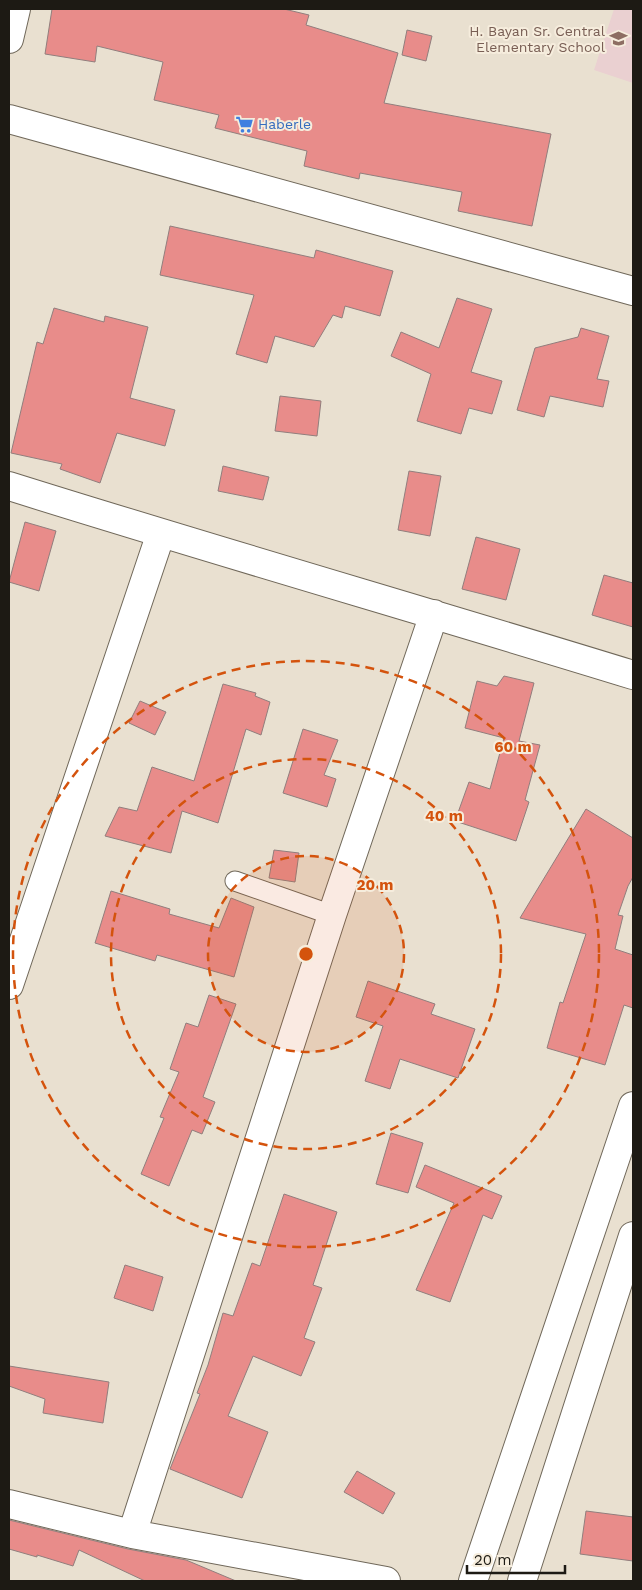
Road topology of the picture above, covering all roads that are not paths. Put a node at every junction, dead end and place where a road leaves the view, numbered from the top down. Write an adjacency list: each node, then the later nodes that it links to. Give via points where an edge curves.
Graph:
1 (16, 9): 2 (street)
2 (9, 39)
3 (9, 119): 4 (street)
4 (633, 291)
5 (9, 486): 6 (street)
6 (161, 533): 7 (street); 11 (street)
7 (434, 614): 8 (street); 10 (street)
8 (633, 675)
9 (235, 881): 10 (lane)
10 (332, 915): 15 (street)
11 (9, 985)
12 (633, 1106): 17 (street)
13 (633, 1236): 18 (street)
14 (9, 1504): 15 (street)
15 (132, 1534): 16 (street)
16 (386, 1581)
17 (473, 1581)
18 (522, 1581)

